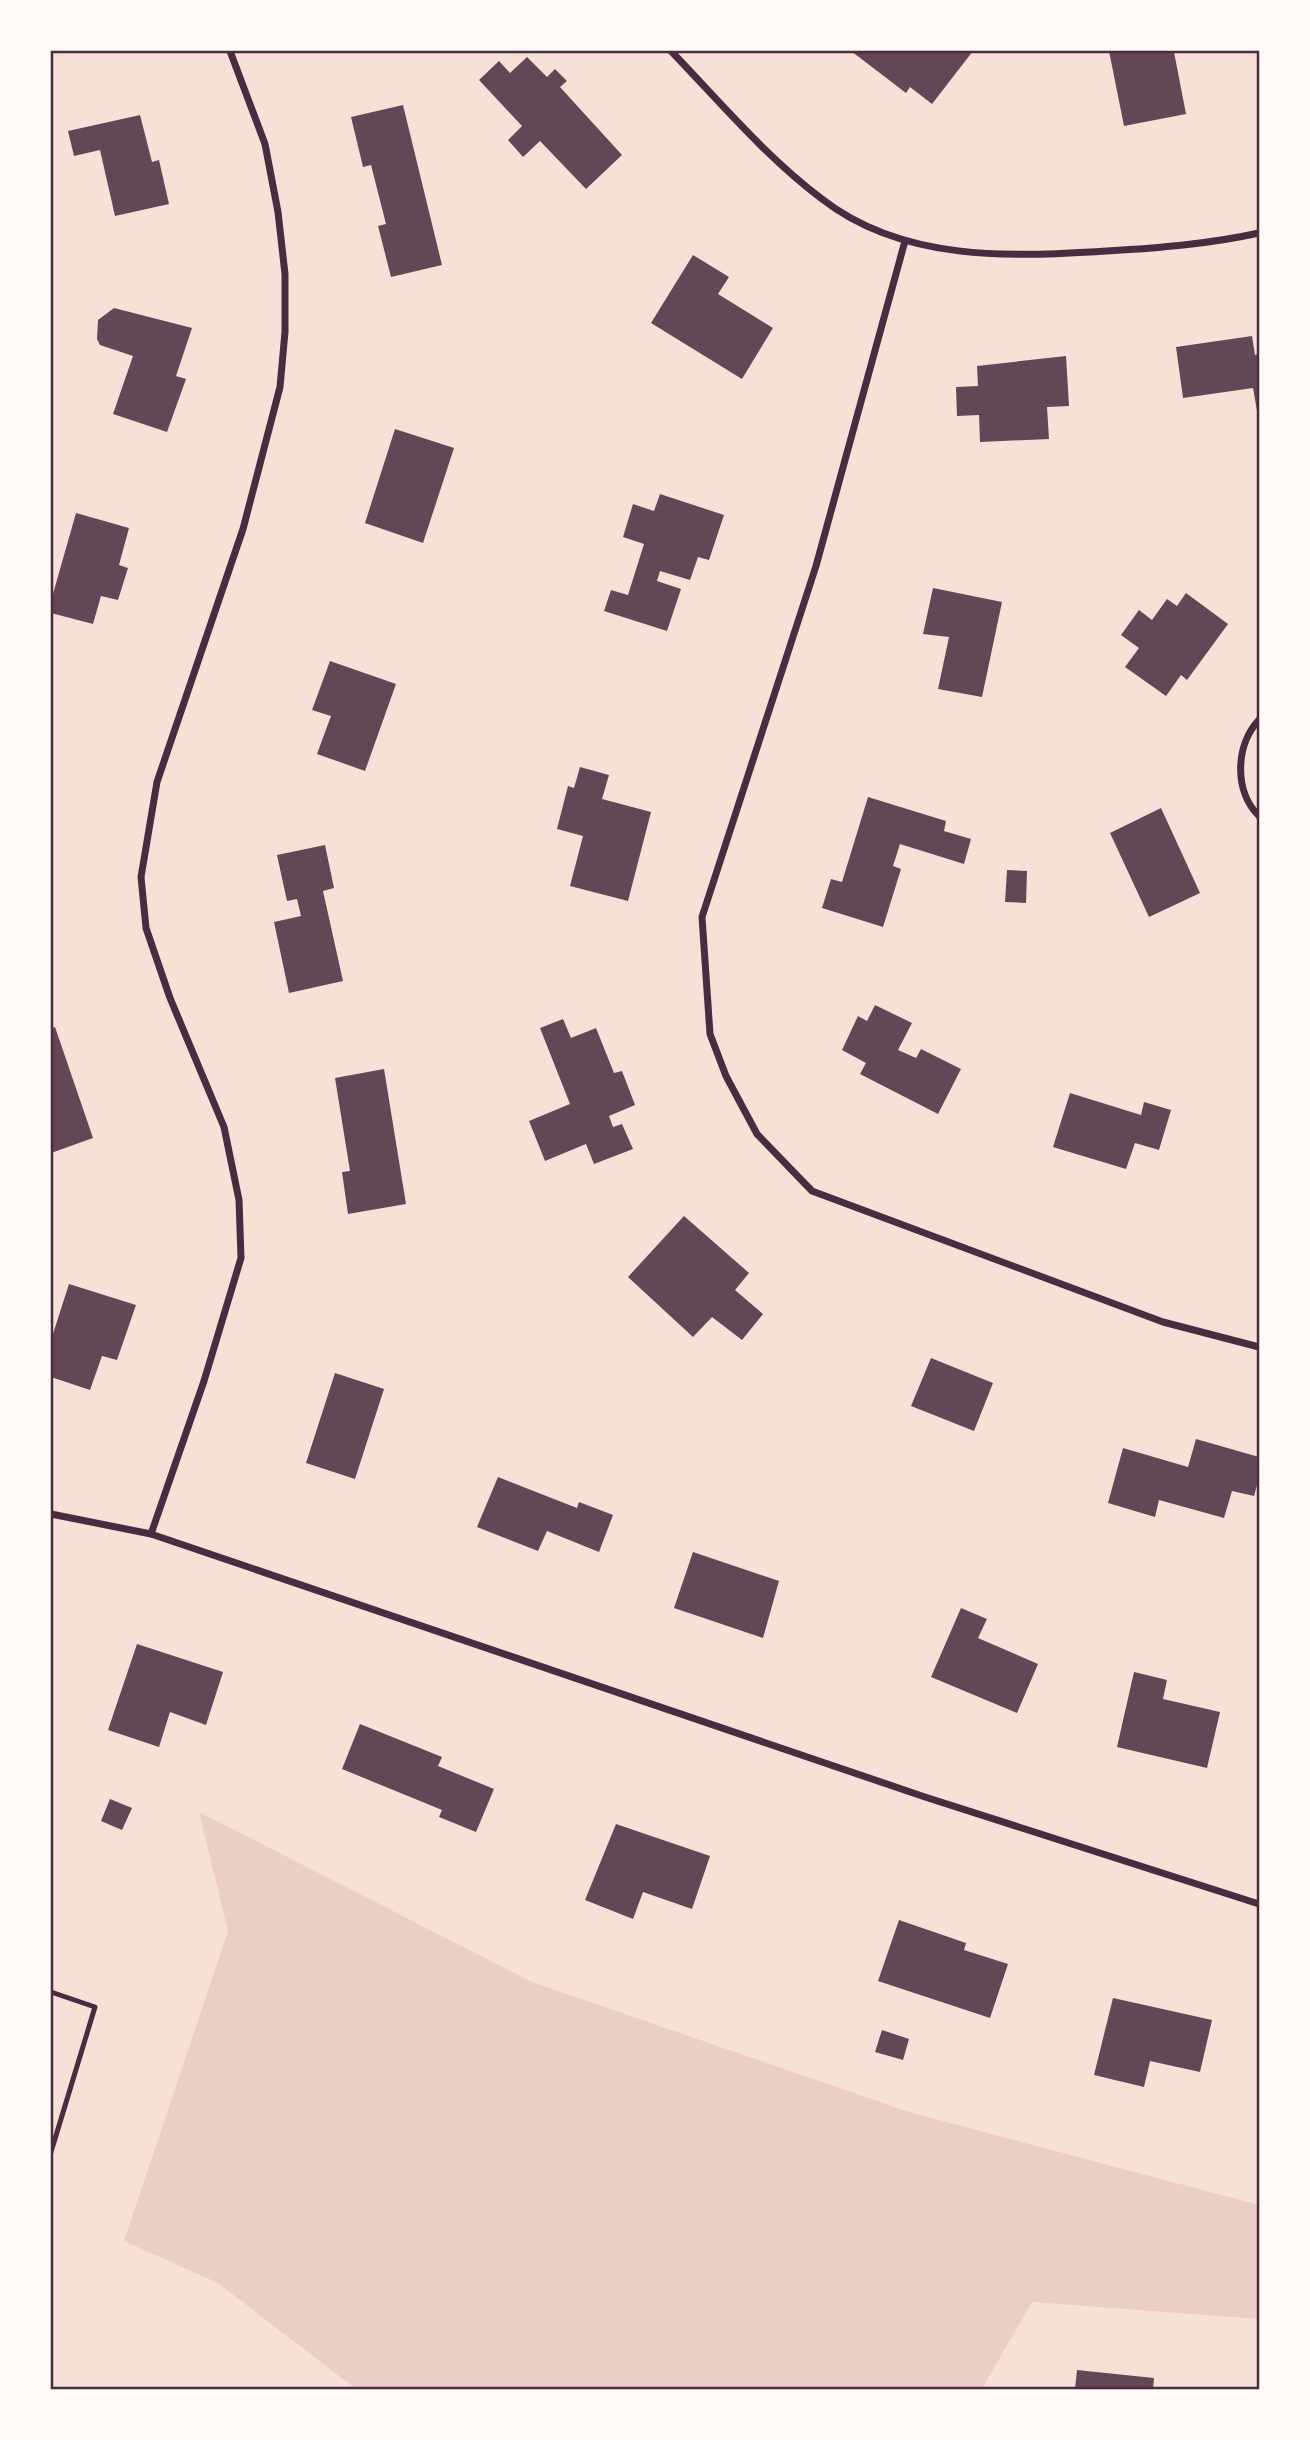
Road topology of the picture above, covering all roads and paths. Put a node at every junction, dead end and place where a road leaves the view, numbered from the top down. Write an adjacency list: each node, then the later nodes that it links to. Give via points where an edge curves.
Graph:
1 (230, 51): 9 (street, via 265,144 278,212 285,274 280,387 243,529 157,782 141,877 146,928 224,1127 239,1200 241,1258)
2 (671, 51): 4 (street, via 822,200)
3 (1259, 233): 4 (street, via 1167,247 1017,254 942,250)
4 (905, 241): 7 (street, via 816,566 702,917 710,1034 757,1134 812,1191 1163,1322)
5 (1259, 720): 6 (street, via 1244,743 1240,766 1243,788)
6 (1259, 816)
7 (1259, 1347)
8 (51, 1514): 9 (street)
9 (151, 1534): 10 (street, via 912,1793)
10 (1259, 1904)
11 (51, 1993): 12 (lane, via 95,2007)
12 (51, 2152)

